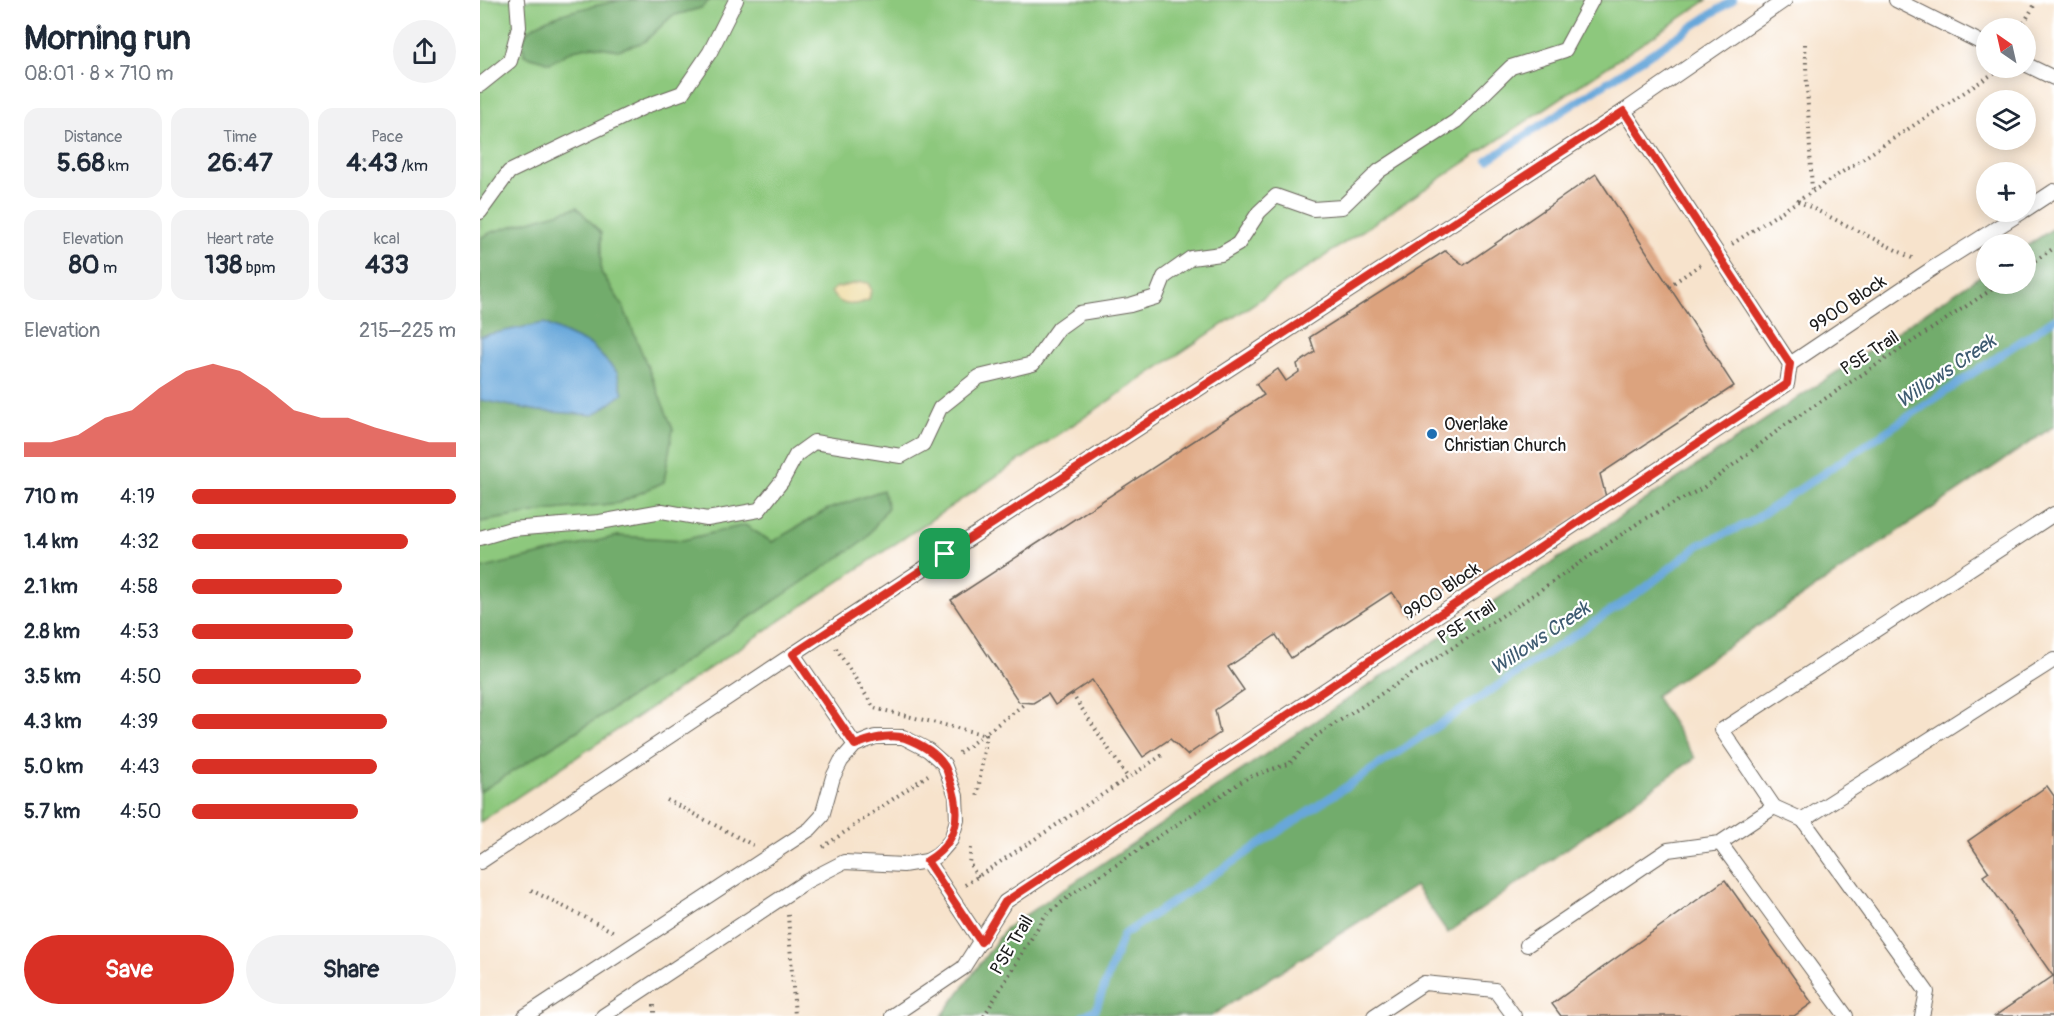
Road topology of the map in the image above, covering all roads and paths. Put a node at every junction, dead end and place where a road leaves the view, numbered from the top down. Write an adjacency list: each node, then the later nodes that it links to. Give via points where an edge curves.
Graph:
1 (517, 0): 13 (lane, via 519,27 510,61)
2 (736, 0): 19 (lane, via 710,52 682,93 646,106 509,172)
3 (1592, 0): 29 (lane, via 1565,50 1511,67 1456,121 1379,171 1342,207 1313,209 1276,196 1259,212 1238,244 1221,254 1191,258 1164,277 1156,297 1080,313 1059,328 1033,364 979,377 940,408 923,444 901,456 814,442 796,455 783,481 759,510 707,519 662,511 600,522 511,529)
4 (1785, 0): 14 (lane)
5 (1896, 0): 8 (lane)
6 (2035, 4): 7 (path)
7 (2027, 18)
8 (1976, 40)
9 (1805, 44): 16 (path)
10 (2036, 69): 12 (lane)
11 (1986, 78): 16 (path)
12 (2054, 78)
13 (480, 85)
14 (1624, 111): 22 (lane); 30 (lane)
15 (2054, 191): 18 (lane, 9900 Block)
16 (1812, 192): 17 (path)
17 (1798, 201): 22 (path); 24 (path)
18 (2036, 203)
19 (480, 212)
20 (2006, 222): 24 (lane, 9900 Block)
21 (2054, 248): 23 (path)
22 (1717, 254): 25 (path); 27 (lane)
23 (2036, 260)
24 (1933, 268): 27 (lane, 9900 Block)
25 (1669, 286)
26 (1985, 294): 55 (path, PSE Trail, via 1785,424 1703,488 1644,519 1316,736 1290,763 1247,778 1072,894 1045,916)
27 (1790, 364): 48 (lane, 9900 Block, via 1787,384 1005,902)
28 (2054, 514): 39 (lane, via 1722,729)
29 (480, 538)
30 (825, 633): 31 (lane); 34 (path, via 874,708)
31 (793, 654): 35 (lane); 44 (lane)
32 (2054, 660): 40 (lane)
33 (1072, 694): 37 (path)
34 (986, 735)
35 (855, 745): 42 (lane, via 832,777 822,816); 43 (lane, via 875,737 903,737 944,764 956,796 957,820 951,840)
36 (1164, 754): 37 (path)
37 (1128, 778): 47 (path)
38 (667, 800): 42 (path)
39 (1774, 807): 40 (lane); 41 (lane)
40 (1803, 820): 59 (lane, via 1927,992)
41 (1720, 843): 50 (lane, via 1668,850); 58 (lane)
42 (773, 854): 49 (lane)
43 (927, 861): 46 (lane, via 903,865 844,862); 47 (lane)
44 (480, 862)
45 (531, 890): 49 (path)
46 (786, 894): 52 (lane); 53 (path)
47 (950, 896): 48 (lane)
48 (981, 942): 54 (lane, 9900 Block, via 963,969)
49 (637, 943): 51 (lane)
50 (1527, 945)
51 (525, 1016)
52 (603, 1016)
53 (795, 1016)
54 (892, 1016)
55 (984, 1016)
56 (1374, 1016): 57 (lane, via 1424,983 1495,990)
57 (1514, 1016)
58 (1846, 1016)
59 (1922, 1016)

